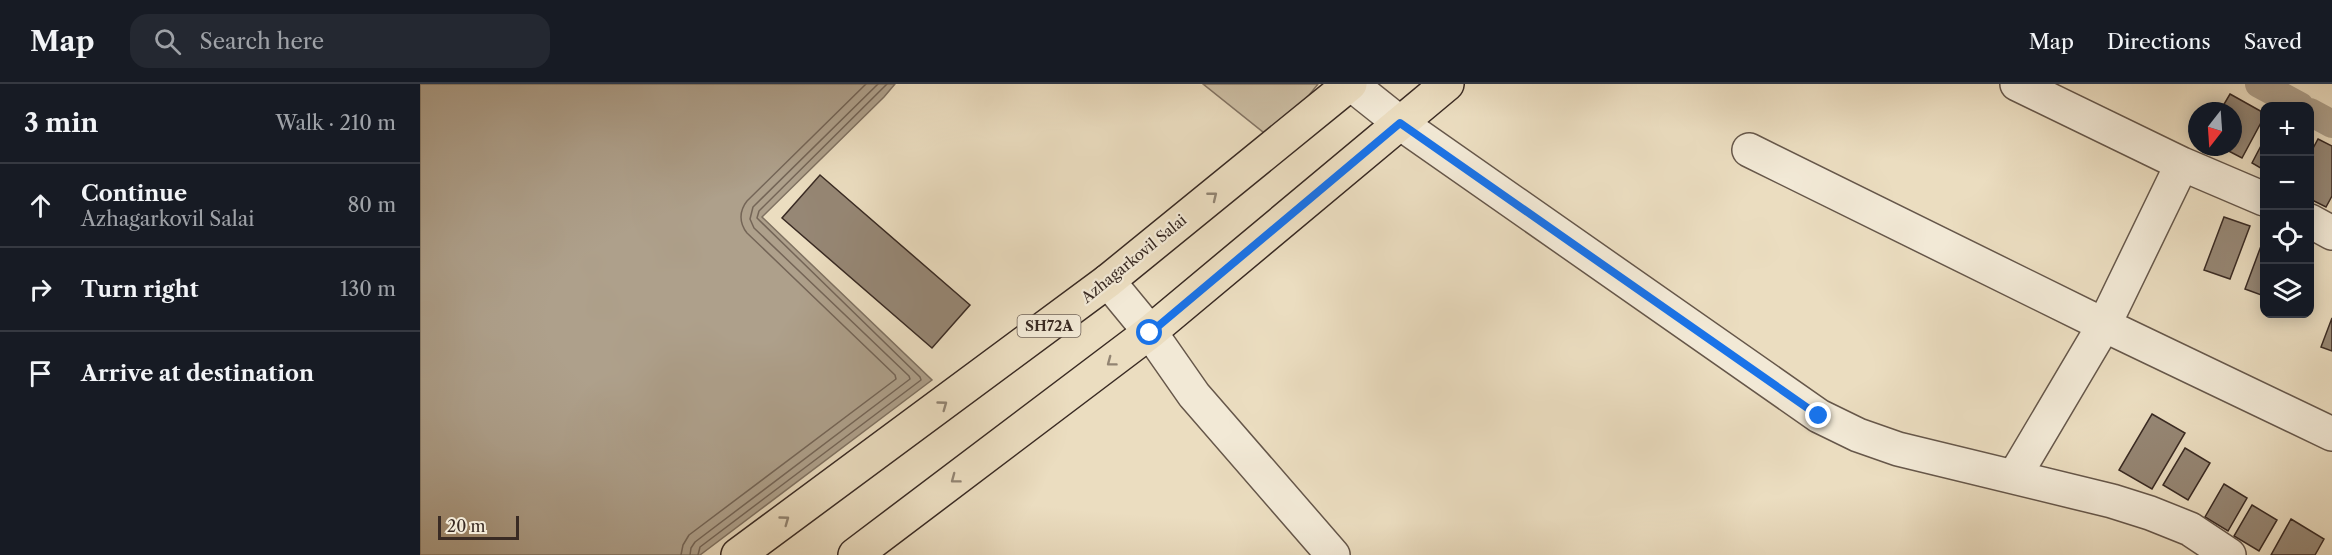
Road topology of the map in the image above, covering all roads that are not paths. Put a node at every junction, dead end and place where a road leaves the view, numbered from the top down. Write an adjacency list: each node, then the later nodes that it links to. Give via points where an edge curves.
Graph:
1 (1350, 84): 4 (street); 10 (main road, Azhagarkovil Salai / SH72A, one-way to 1)
2 (1447, 84): 4 (main road)
3 (2017, 84): 6 (street)
4 (1400, 123): 12 (main road); 14 (street, via 1819,416 1898,449)
5 (1749, 150): 11 (street)
6 (2182, 164): 7 (street); 11 (street)
7 (2260, 198)
8 (2314, 223): 9 (street)
9 (2332, 233)
10 (1108, 281): 12 (street); 15 (main road, Azhagarkovil Salai / SH72A, one-way to 10)
11 (2104, 325): 13 (street); 14 (street)
12 (1150, 333): 16 (main road, one-way to 16); 17 (street, via 1194,395)
13 (2332, 434)
14 (2014, 477): 18 (street, via 2150,513 2190,529)
15 (738, 555)
16 (855, 555)
17 (1333, 555)
18 (2229, 555)

